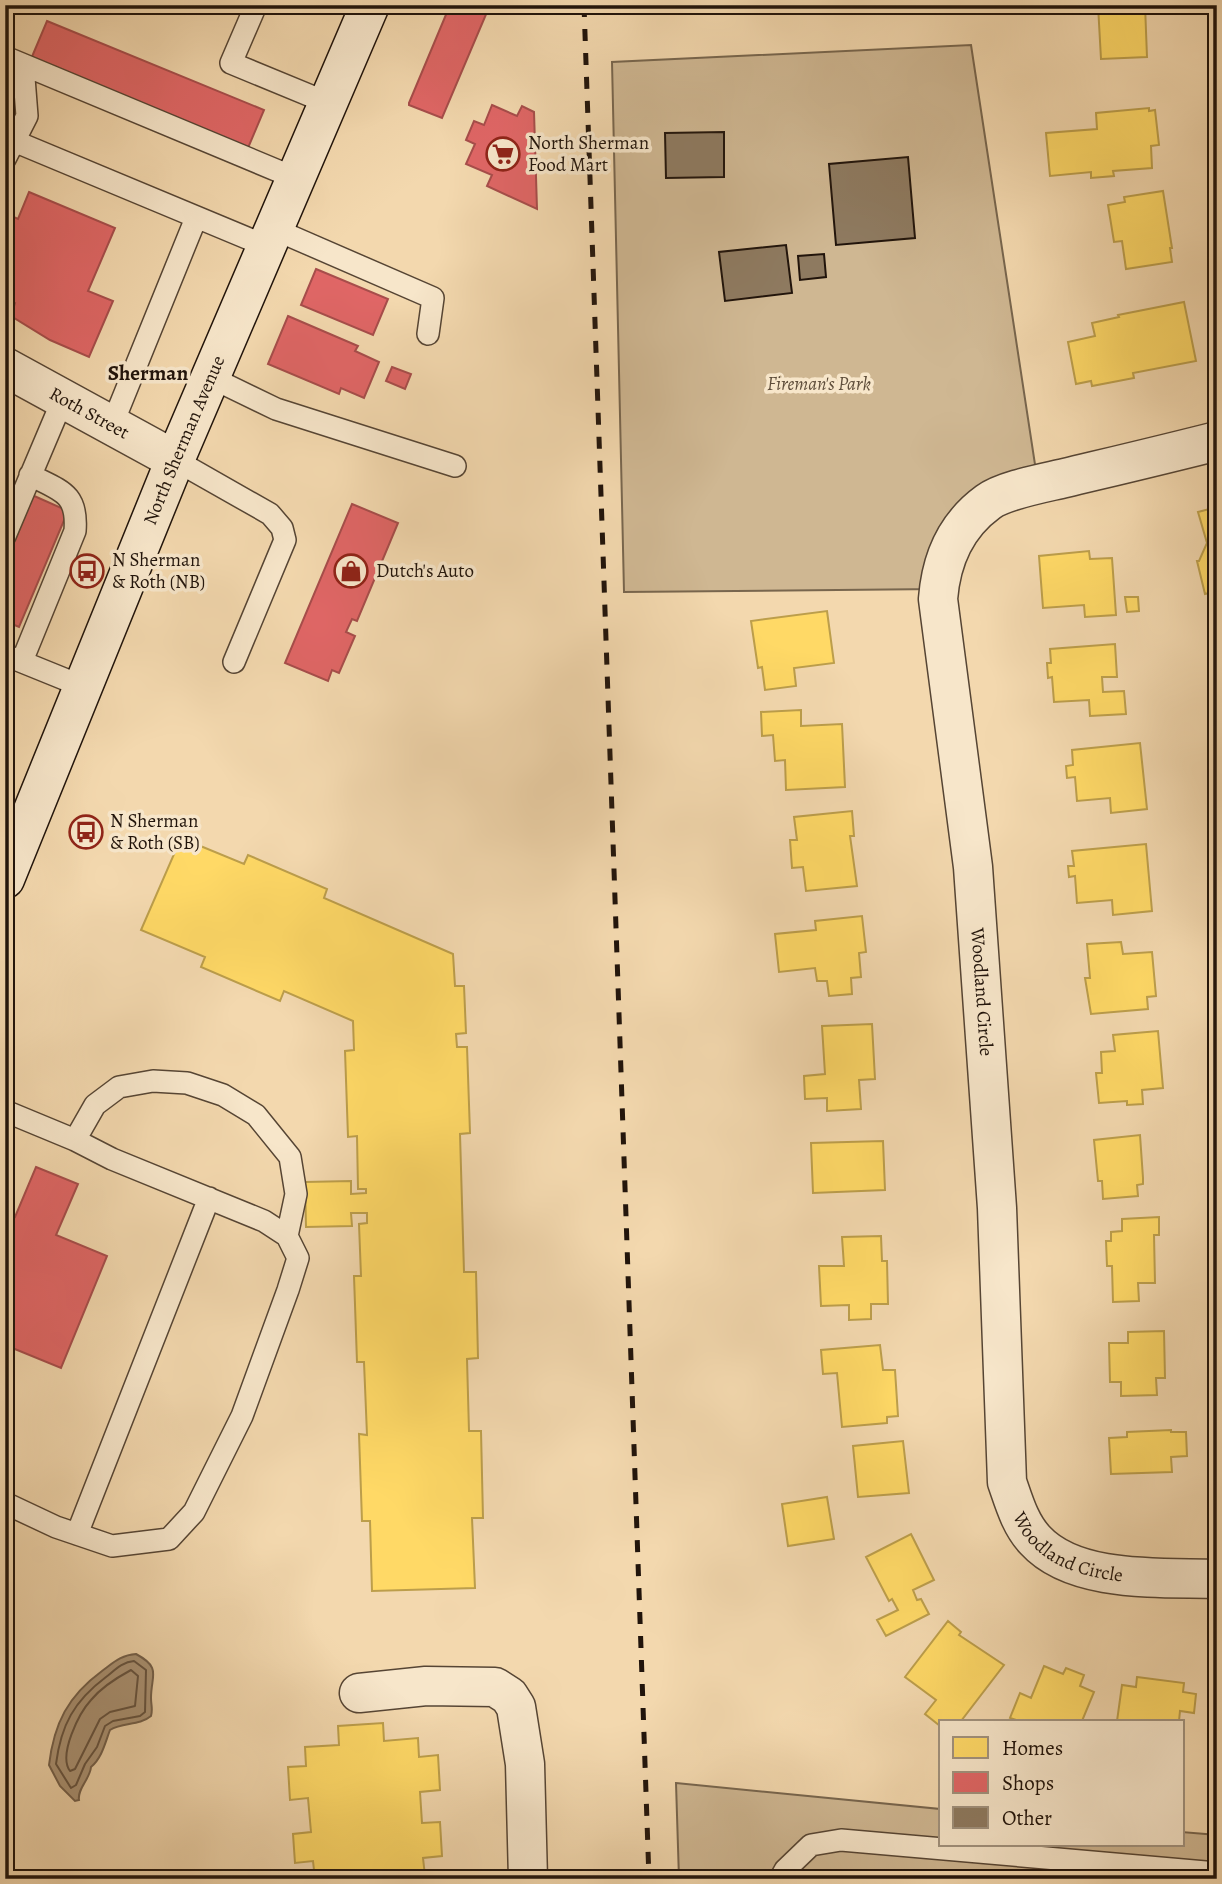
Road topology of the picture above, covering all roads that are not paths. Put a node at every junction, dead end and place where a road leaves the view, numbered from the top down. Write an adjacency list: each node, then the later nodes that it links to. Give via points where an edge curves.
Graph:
1 (256, 5): 4 (lane, via 231,63)
2 (369, 5): 4 (street, North Sherman Avenue)
3 (14, 61): 5 (lane, via 27,116); 6 (lane)
4 (328, 103): 6 (street, North Sherman Avenue)
5 (10, 150): 7 (lane)
6 (295, 178): 8 (street, North Sherman Avenue)
7 (196, 218): 8 (lane); 13 (lane)
8 (270, 238): 9 (lane, via 433,298); 11 (street, North Sherman Avenue)
9 (428, 334)
10 (5, 367): 12 (street, Roth Street)
11 (210, 377): 15 (street, North Sherman Avenue); 16 (lane, via 276,409)
12 (63, 399): 13 (street, Roth Street); 17 (lane)
13 (112, 425): 15 (street, Roth Street)
14 (1217, 442): 29 (street, Woodland Circle, via 989,500 948,548 938,599 973,867 997,1208 1007,1482 1021,1519 1053,1557 1105,1573)
15 (175, 460): 20 (lane, via 270,514 282,528 285,540); 21 (street, North Sherman Avenue)
16 (455, 466)
17 (30, 475): 18 (lane); 19 (lane, via 65,494 76,511 75,531 60,549)
18 (11, 531)
19 (14, 658): 21 (lane)
20 (234, 662)
21 (84, 688): 22 (street, North Sherman Avenue)
22 (5, 878)
23 (5, 1111): 24 (lane)
24 (75, 1140): 25 (lane); 26 (lane, via 96,1105 119,1087 153,1081 187,1083 223,1095 256,1115 289,1157 296,1194)
25 (209, 1198): 26 (lane); 28 (lane)
26 (287, 1236): 28 (lane, via 298,1258 288,1290 242,1416 194,1512 169,1539 112,1546)
27 (5, 1503): 28 (lane)
28 (76, 1534)
29 (1217, 1579)
30 (359, 1693): 32 (street, via 426,1686 495,1687 509,1696 516,1707 525,1764)
31 (1217, 1873): 33 (lane, via 841,1840 811,1845)
32 (528, 1879)
33 (780, 1879)

